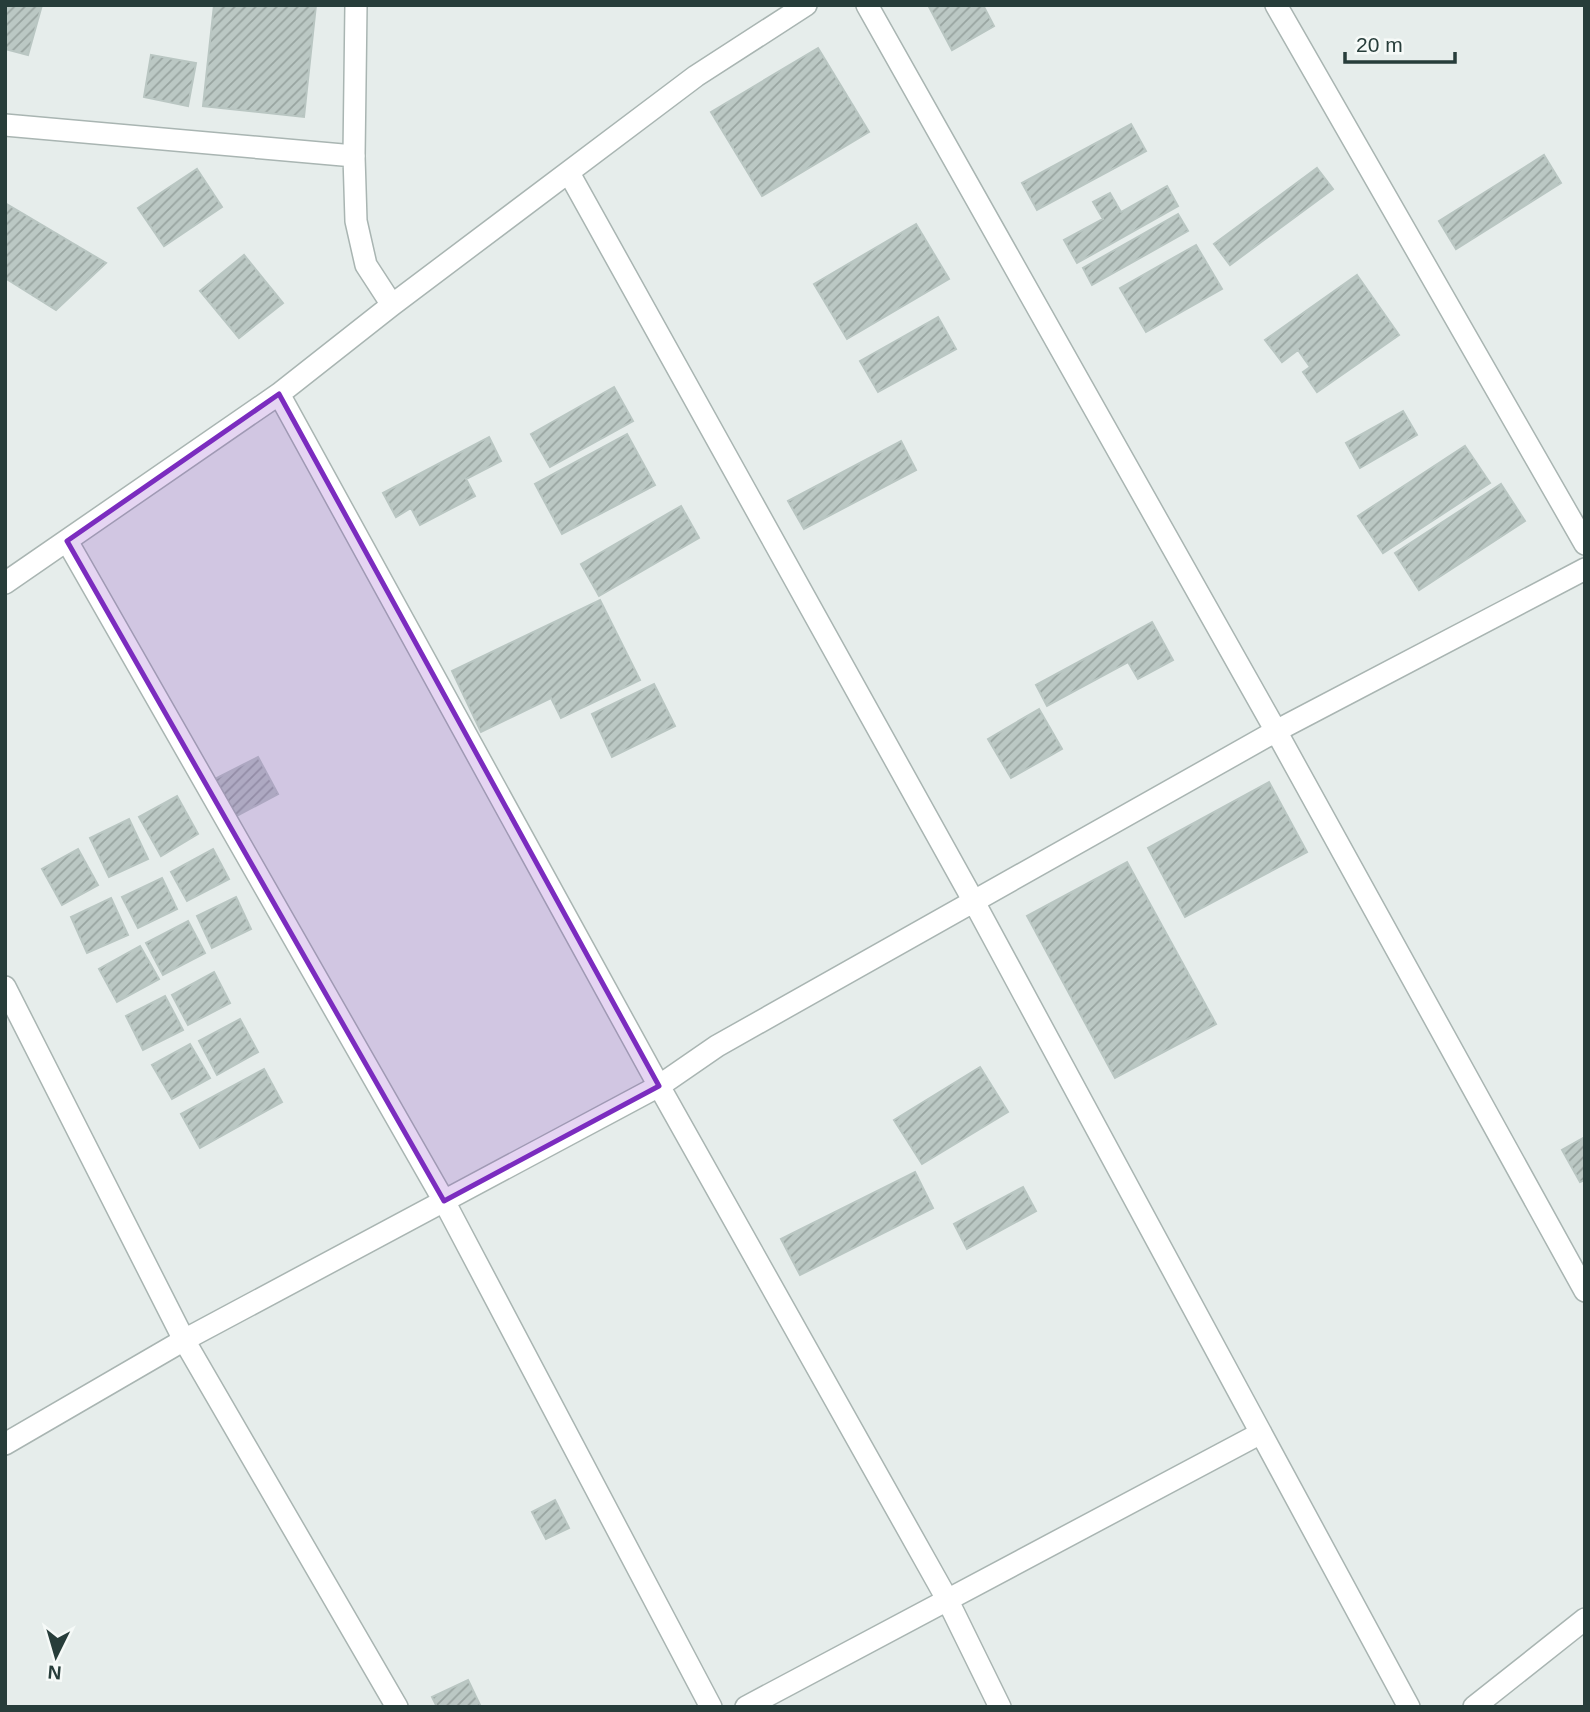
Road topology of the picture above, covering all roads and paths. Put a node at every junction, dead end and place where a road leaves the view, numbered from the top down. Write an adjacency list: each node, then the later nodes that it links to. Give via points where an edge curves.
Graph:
1 (356, 5): 6 (street)
2 (806, 5): 7 (street, via 696,76)
3 (867, 5): 14 (street)
4 (1276, 5): 11 (street)
5 (11, 130): 6 (street)
6 (354, 156): 8 (street, via 356,221 366,265)
7 (569, 173): 8 (street); 15 (street)
8 (392, 305): 9 (street)
9 (279, 394): 10 (street); 17 (street)
10 (67, 541): 13 (street); 18 (street)
11 (1585, 544)
12 (1585, 569): 14 (street)
13 (5, 583)
14 (1276, 731): 15 (street); 19 (street)
15 (974, 900): 17 (street, via 717,1046); 21 (street)
16 (5, 987): 20 (street)
17 (659, 1086): 18 (street); 23 (street)
18 (444, 1200): 20 (street); 26 (street)
19 (1585, 1291)
20 (184, 1340): 22 (street); 25 (street)
21 (1261, 1433): 23 (street); 29 (street)
22 (5, 1444)
23 (947, 1599): 27 (street); 28 (street)
24 (1585, 1619): 30 (street)
25 (397, 1707)
26 (711, 1707)
27 (746, 1707)
28 (1000, 1707)
29 (1409, 1707)
30 (1474, 1707)

